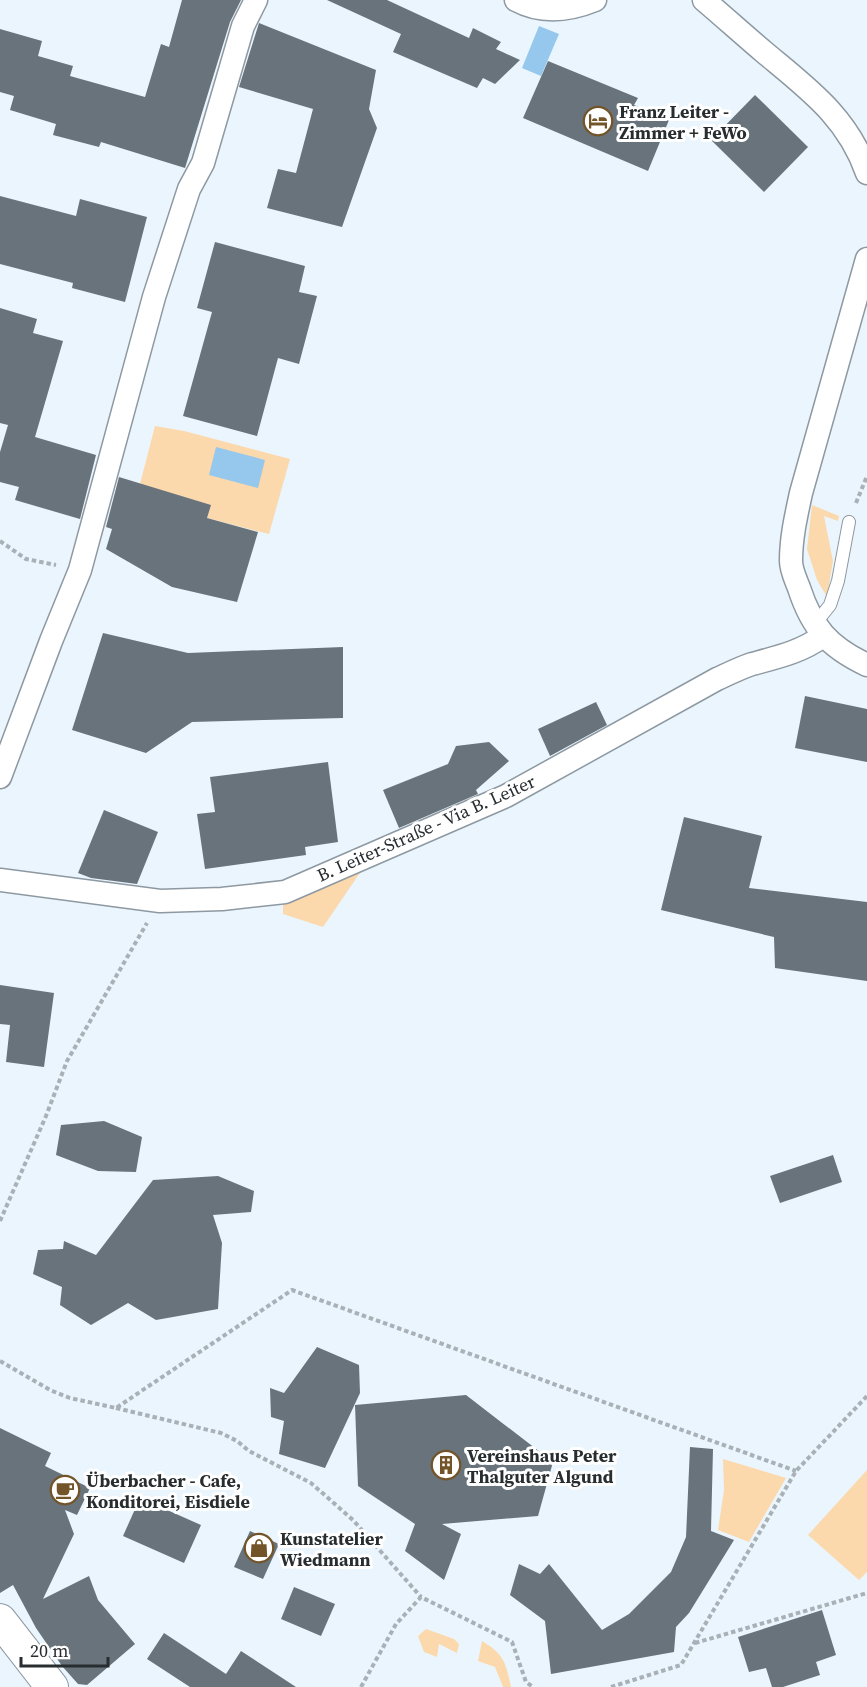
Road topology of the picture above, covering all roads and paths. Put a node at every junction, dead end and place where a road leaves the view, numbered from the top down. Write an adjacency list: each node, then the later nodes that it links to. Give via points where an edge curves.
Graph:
1 (256, 0): 11 (street, via 243,26 203,162 189,189 154,297)
2 (516, 0): 3 (street, via 551,11)
3 (595, 0)
4 (704, 0): 5 (street, via 817,95 840,121)
5 (867, 173)
6 (867, 259): 12 (street, via 793,528 791,564 802,598)
7 (867, 476): 8 (path)
8 (854, 507)
9 (849, 522): 12 (lane, via 838,581)
10 (0, 541): 11 (path, via 26,559)
11 (80, 570): 14 (street)
12 (819, 630): 13 (street, via 846,655); 16 (street, B. Leiter-Straße - Via B. Leiter, via 801,650 717,679 506,796 285,892)
13 (867, 665)
14 (0, 777)
15 (0, 880): 16 (street, B. Leiter-Straße - Via B. Leiter)
16 (160, 901): 17 (path, via 67,1061)
17 (0, 1221)
18 (0, 1361): 20 (path, via 50,1390)
19 (867, 1396): 21 (path)
20 (116, 1408): 21 (path, via 292,1290); 23 (path, via 221,1433 311,1483 353,1520)
21 (796, 1471): 25 (path)
22 (867, 1593): 25 (path)
23 (421, 1597): 27 (path, via 396,1624); 28 (path, via 512,1642 526,1682)
24 (0, 1620): 26 (main road)
25 (694, 1643): 29 (path, via 681,1665)
26 (52, 1687)
27 (361, 1687)
28 (533, 1687)
29 (611, 1687)

